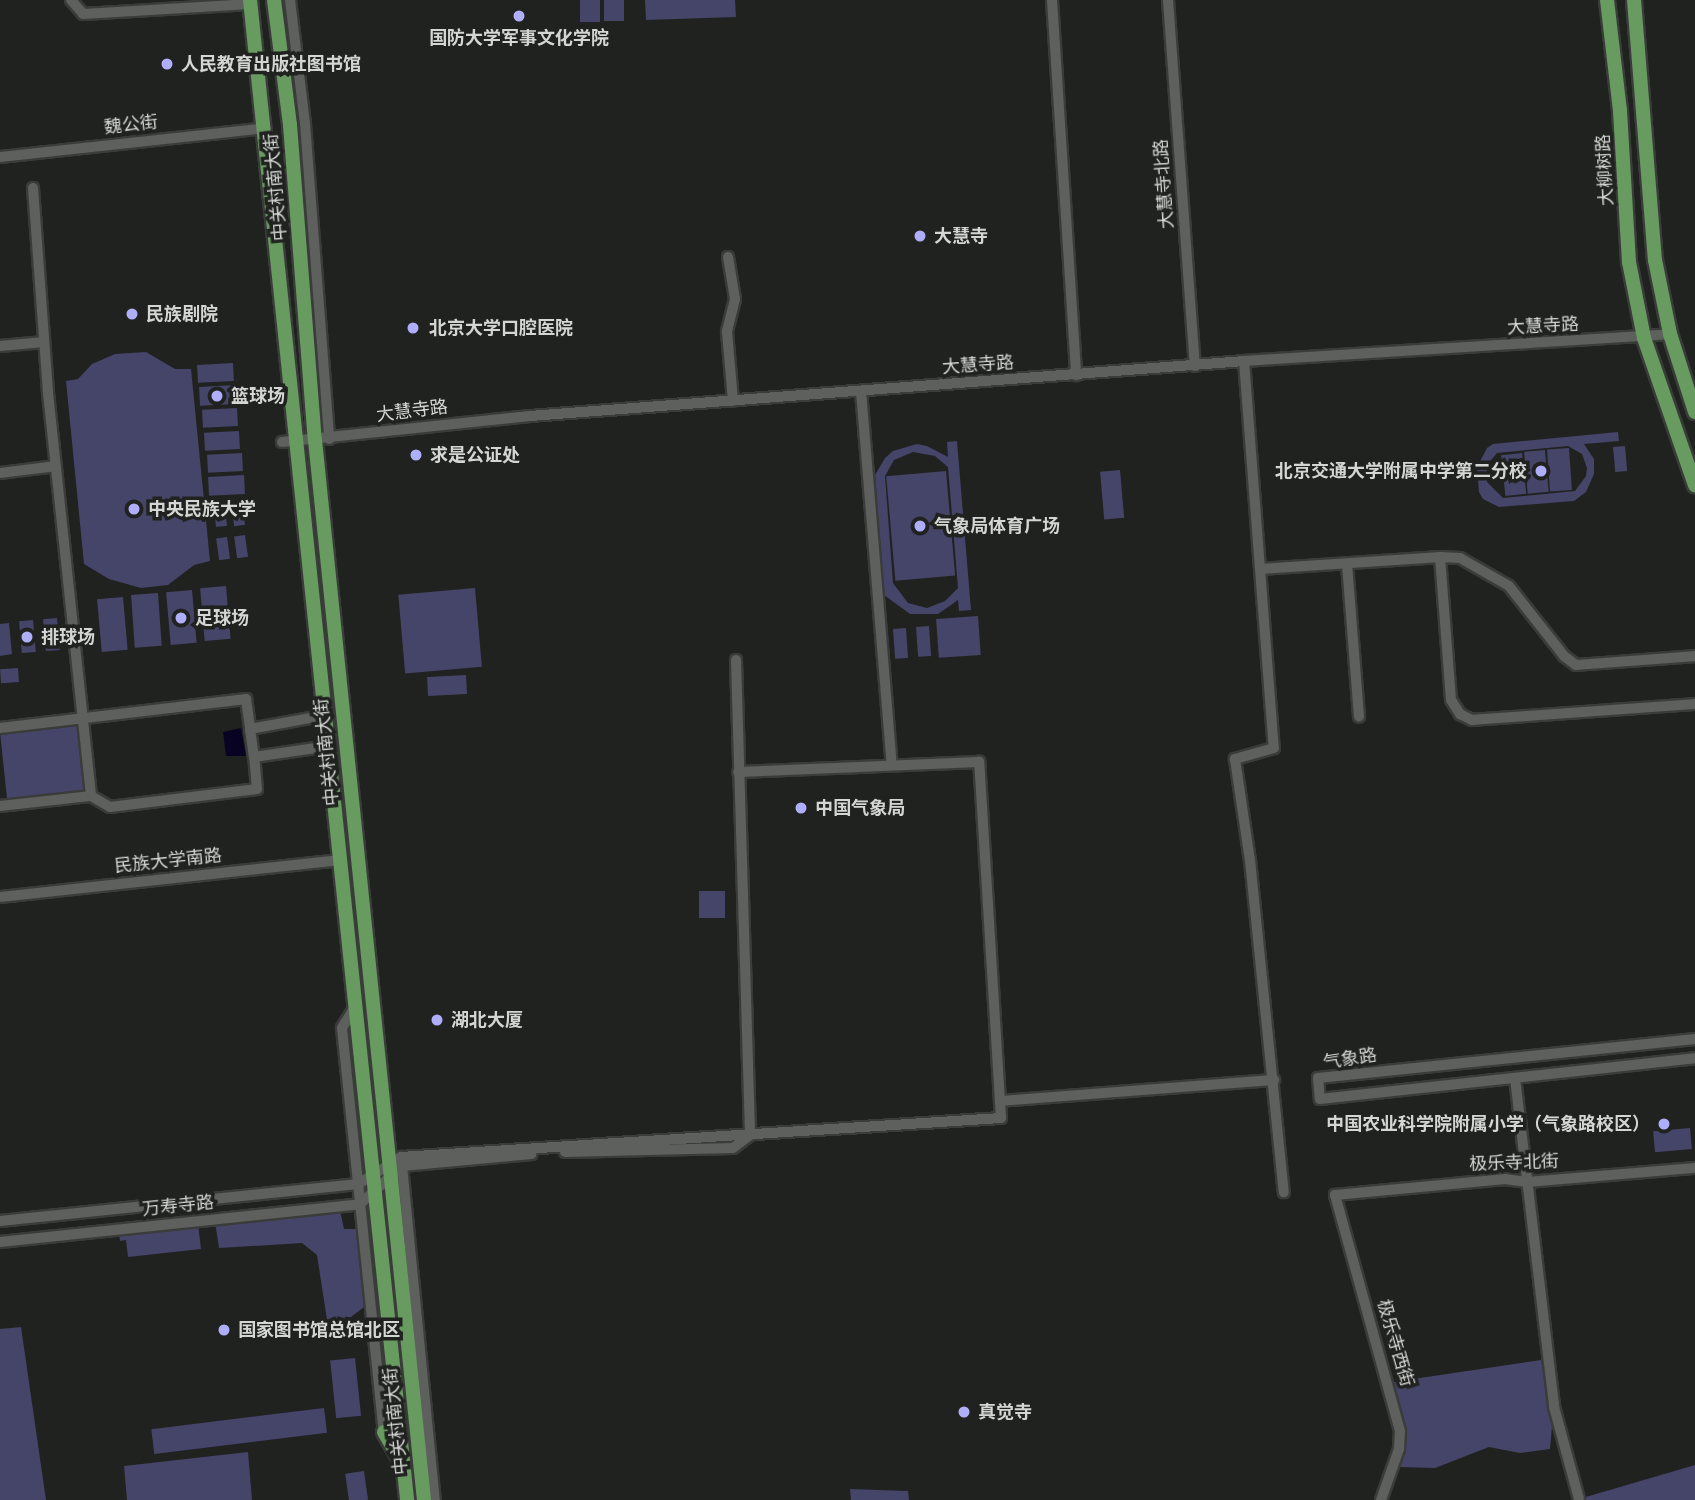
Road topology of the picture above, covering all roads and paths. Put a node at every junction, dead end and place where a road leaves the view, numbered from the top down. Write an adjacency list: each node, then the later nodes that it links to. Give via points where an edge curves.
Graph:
1 (71, 0): 8 (street, via 83,14)
2 (274, 0): 23 (main road, 中关村南大街)
3 (290, 0): 23 (street, 中关村南大街, via 305,124)
4 (1052, 0): 19 (street)
5 (1168, 0): 18 (street, 大慧寺北路)
6 (1607, 0): 14 (main road, 大柳树路, via 1620,111 1629,262)
7 (1634, 0): 13 (main road, via 1655,260)
8 (250, 2): 9 (main road, 中关村南大街)
9 (265, 128): 10 (street, 魏公街); 24 (main road, 中关村南大街)
10 (0, 158)
11 (33, 188): 15 (street)
12 (728, 257): 21 (street, via 735,299 727,332)
13 (1670, 334): 14 (street, 大慧寺路); 22 (main road)
14 (1644, 338): 17 (street, 大慧寺路); 28 (main road, 大柳树路)
15 (44, 342): 16 (street); 26 (street)
16 (0, 346)
17 (1244, 362): 18 (street, 大慧寺路); 31 (street)
18 (1195, 366): 19 (street, 大慧寺路)
19 (1076, 375): 20 (street, 大慧寺路)
20 (861, 391): 21 (street, 大慧寺路); 42 (street)
21 (733, 401): 23 (street, 大慧寺路, via 446,424)
22 (1695, 412)
23 (322, 439): 24 (street, 大慧寺路); 57 (main road, 中关村南大街)
24 (298, 441): 25 (street, 大慧寺路); 35 (main road, 中关村南大街)
25 (282, 442)
26 (56, 466): 27 (street); 37 (street)
27 (0, 473)
28 (1695, 485)
29 (1440, 557): 30 (street); 32 (street, via 1460,558 1509,586 1576,666); 34 (street, via 1451,700 1460,715 1472,720)
30 (1347, 564): 31 (street); 36 (street)
31 (1261, 569): 53 (street, via 1274,748 1235,760)
32 (1695, 656)
33 (736, 660): 43 (street)
34 (1695, 704)
35 (326, 715): 39 (street); 40 (main road, 中关村南大街)
36 (1359, 717)
37 (83, 718): 38 (street); 39 (street, via 246,699); 44 (street)
38 (0, 728)
39 (250, 729): 41 (street)
40 (329, 746): 41 (street); 46 (main road, 中关村南大街)
41 (254, 757): 44 (street, via 257,789 110,807)
42 (892, 765): 43 (street); 55 (street, via 979,762)
43 (738, 772): 56 (street)
44 (91, 796): 45 (street)
45 (0, 806)
46 (340, 860): 47 (street, 民族大学南路); 48 (main road, 中关村南大街)
47 (0, 897)
48 (355, 1007): 59 (main road, 中关村南大街); 61 (street, 中关村南大街, via 342,1028)
49 (1695, 1039): 51 (street, 气象路)
50 (1695, 1058): 52 (street, 气象路)
51 (1418, 1068): 54 (street); 54 (street, 气象路, via 1318,1078 1320,1099)
52 (1515, 1078): 54 (street, 气象路); 60 (street)
53 (1274, 1080): 55 (street); 62 (street)
54 (1420, 1088)
55 (1000, 1101): 56 (street, via 1001,1118)
56 (750, 1135): 57 (street)
57 (395, 1166): 59 (street); 67 (main road, 中关村南大街); 68 (street, 中关村南大街)
58 (1695, 1168): 60 (street, 极乐寺北街)
59 (374, 1182): 61 (street); 64 (street); 70 (main road, 中关村南大街)
60 (1527, 1182): 63 (street, 极乐寺北街, via 1505,1179); 71 (street, via 1554,1407)
61 (358, 1184): 64 (street, 中关村南大街); 65 (street, 万寿寺路)
62 (1284, 1192)
63 (1335, 1195): 75 (street, 极乐寺西街, via 1400,1431 1393,1471)
64 (360, 1204): 66 (street, 万寿寺路); 69 (street, 中关村南大街)
65 (0, 1221)
66 (0, 1242)
67 (411, 1369): 68 (main road); 73 (main road, 中关村南大街)
68 (423, 1391): 74 (street, 中关村南大街)
69 (384, 1432): 70 (main road)
70 (404, 1466): 72 (main road, 中关村南大街)
71 (1579, 1499)
72 (407, 1500)
73 (424, 1500)
74 (435, 1500)
75 (1381, 1500)

